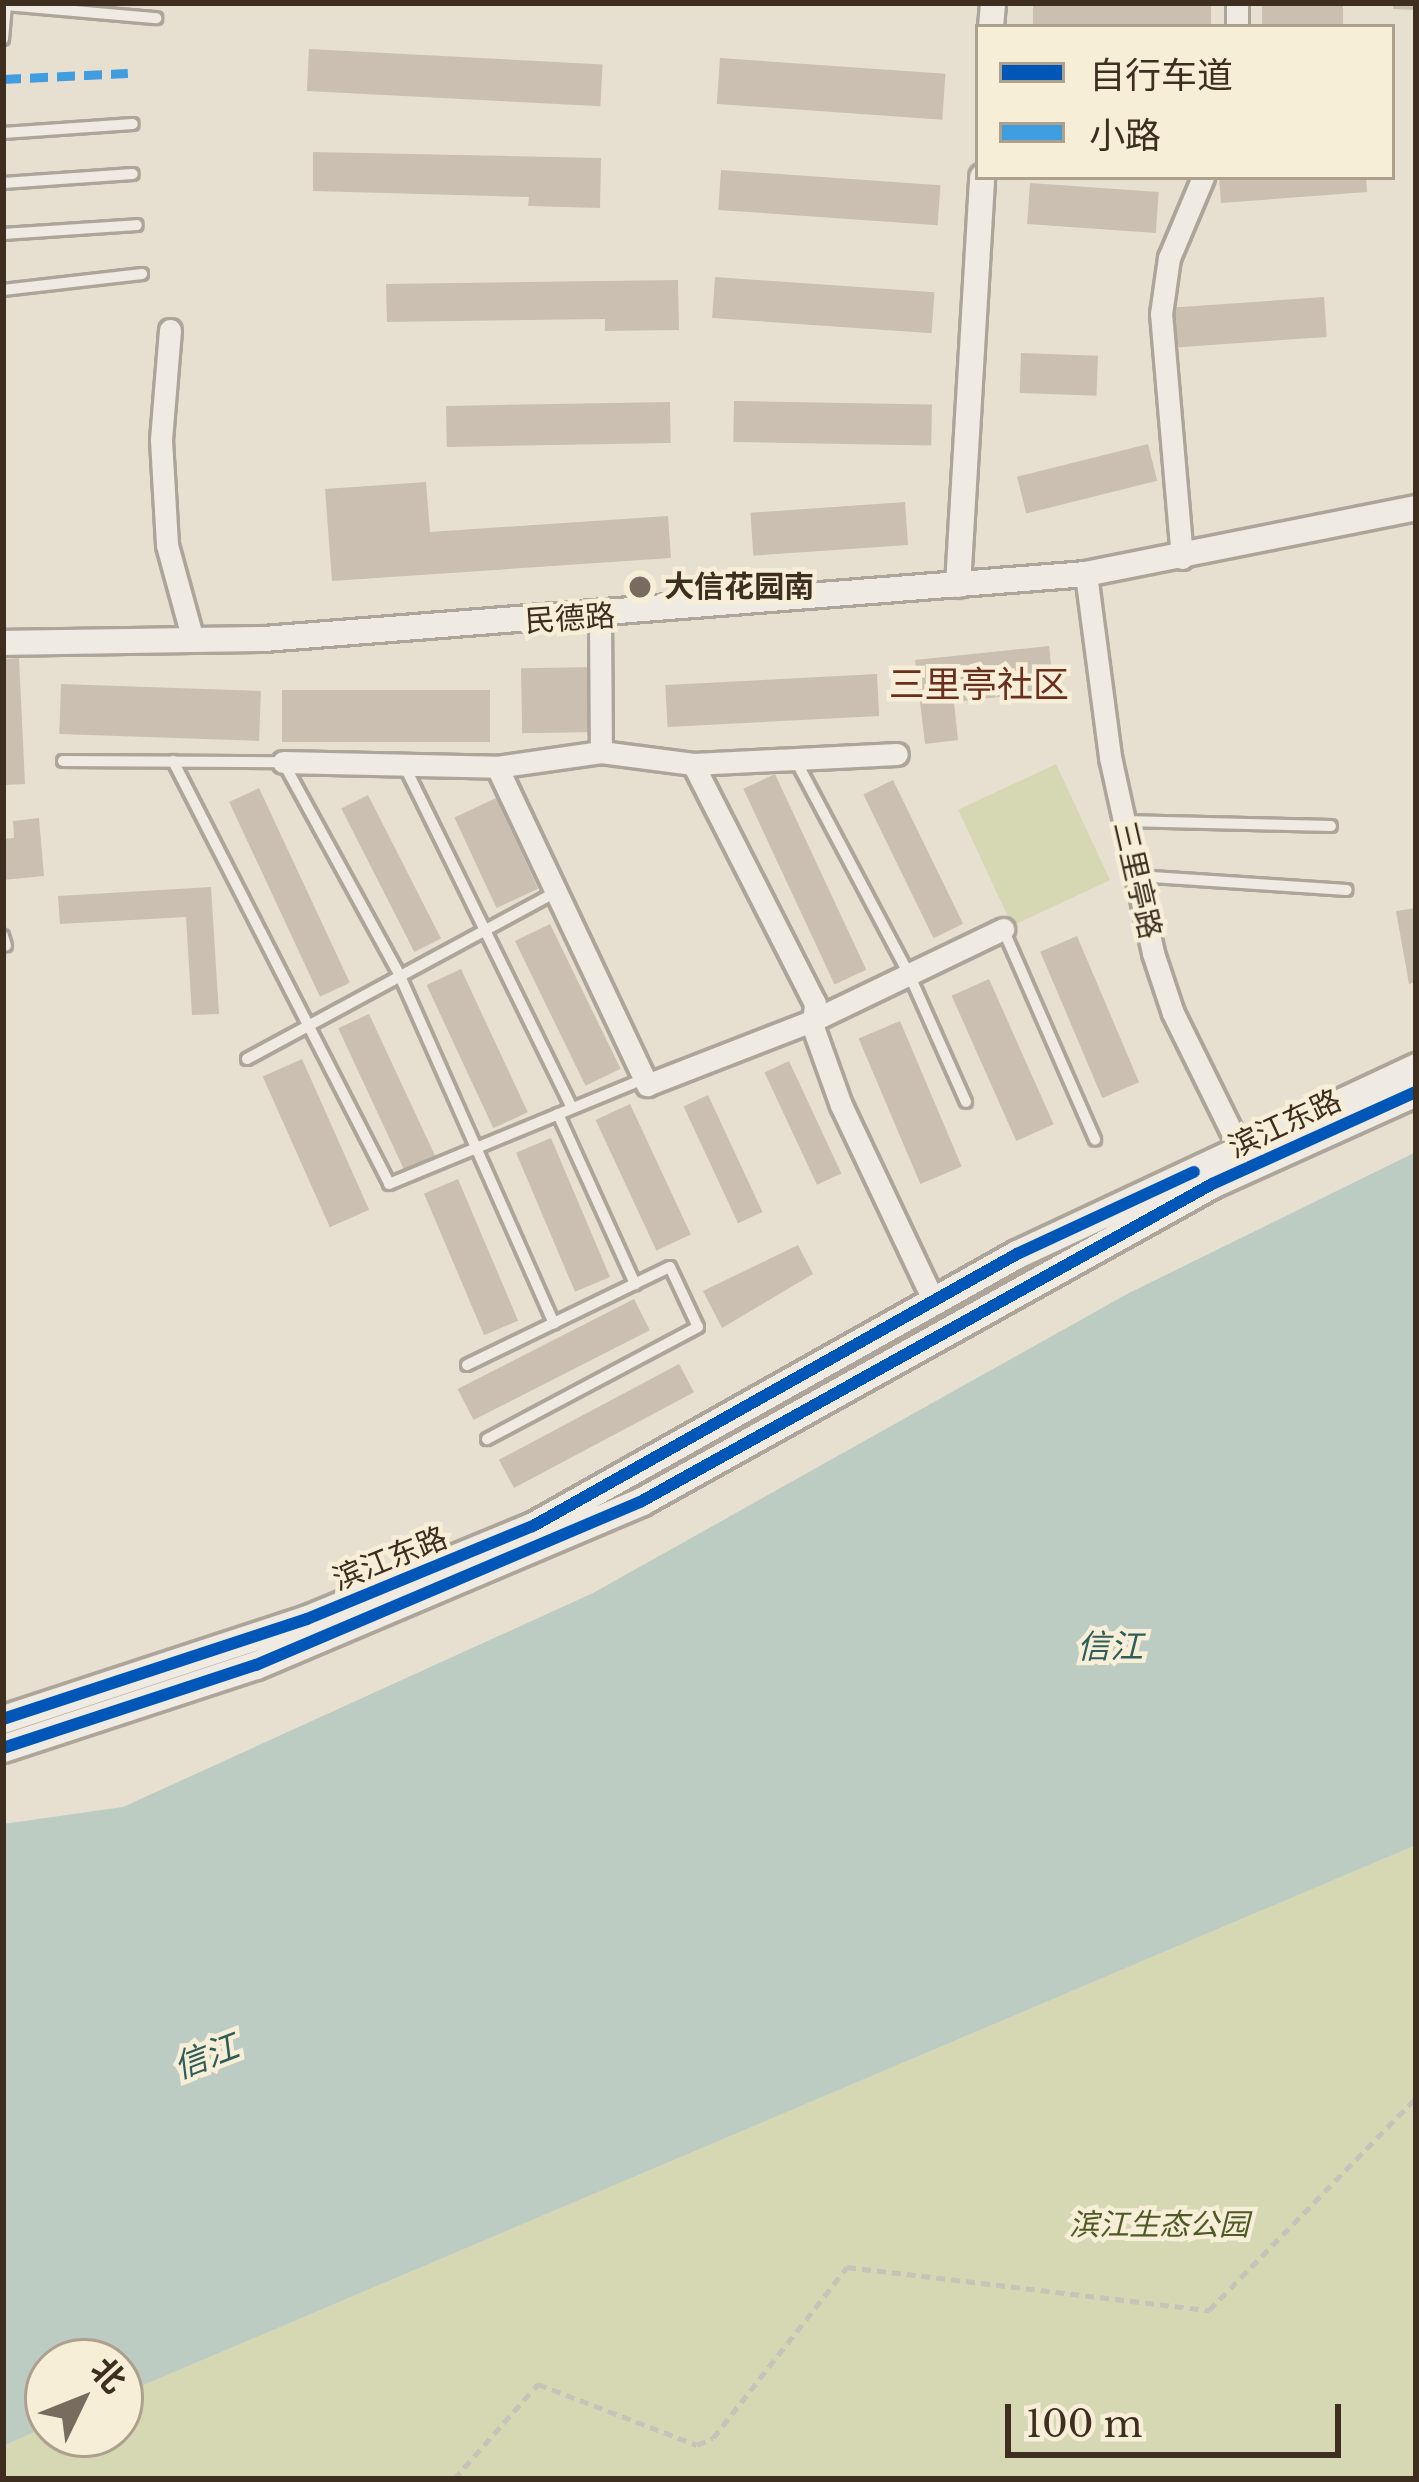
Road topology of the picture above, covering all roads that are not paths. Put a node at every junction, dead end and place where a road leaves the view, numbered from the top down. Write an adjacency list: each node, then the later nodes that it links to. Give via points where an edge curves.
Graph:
1 (6, 4): 2 (lane); 3 (lane)
2 (156, 18)
3 (3, 38)
4 (133, 124): 5 (lane)
5 (3, 133)
6 (133, 174): 9 (lane)
7 (982, 180): 18 (street)
8 (1202, 180): 16 (street, via 1169,258 1161,314)
9 (3, 183)
10 (137, 225): 11 (lane)
11 (3, 234)
12 (142, 274): 13 (lane)
13 (3, 290)
14 (170, 330): 20 (street, via 161,440 166,545)
15 (1416, 508): 16 (street, 民德路)
16 (1182, 558): 17 (street, 民德路)
17 (1086, 574): 18 (street, 民德路); 31 (street, 三里亭路)
18 (958, 585): 19 (street, 民德路)
19 (600, 617): 20 (street, 民德路); 22 (street)
20 (194, 640): 21 (street, 民德路)
21 (3, 643)
22 (601, 752): 28 (street); 30 (street)
23 (898, 754): 24 (street)
24 (794, 759): 28 (street); 38 (lane)
25 (62, 760): 26 (lane)
26 (172, 761): 27 (lane); 41 (lane)
27 (283, 762): 29 (street); 39 (lane)
28 (693, 764): 40 (street, via 815,1003)
29 (404, 765): 30 (street); 37 (lane)
30 (497, 767): 35 (street)
31 (1124, 821): 32 (lane); 33 (street, 三里亭路)
32 (1331, 826)
33 (1137, 876): 34 (lane); 51 (street, 三里亭路, via 1173,1013)
34 (1347, 890)
35 (556, 892): 37 (lane); 44 (street)
36 (1003, 928): 38 (street); 49 (lane)
37 (485, 930): 39 (lane); 47 (lane)
38 (909, 974): 40 (street); 46 (lane)
39 (400, 976): 41 (lane); 50 (lane)
40 (814, 1020): 44 (street, via 647,1085); 53 (street, via 841,1105)
41 (312, 1026): 42 (lane); 50 (lane, via 389,1184)
42 (248, 1059)
43 (1416, 1067): 51 (main road, 滨江东路)
44 (644, 1079): 47 (lane)
45 (1416, 1092): 51 (main road, 滨江东路)
46 (966, 1102)
47 (572, 1108): 48 (lane)
48 (557, 1114): 50 (lane); 52 (lane)
49 (1095, 1140)
50 (477, 1148): 54 (lane)
51 (1245, 1158): 53 (main road, 滨江东路); 58 (main road, 滨江东路, via 642,1501 256,1665)
52 (635, 1284): 54 (lane); 56 (lane, via 670,1267 698,1327)
53 (934, 1302): 57 (main road, 滨江东路, via 533,1526 307,1619)
54 (554, 1323): 55 (lane)
55 (467, 1365)
56 (487, 1439)
57 (3, 1719)
58 (3, 1748)

